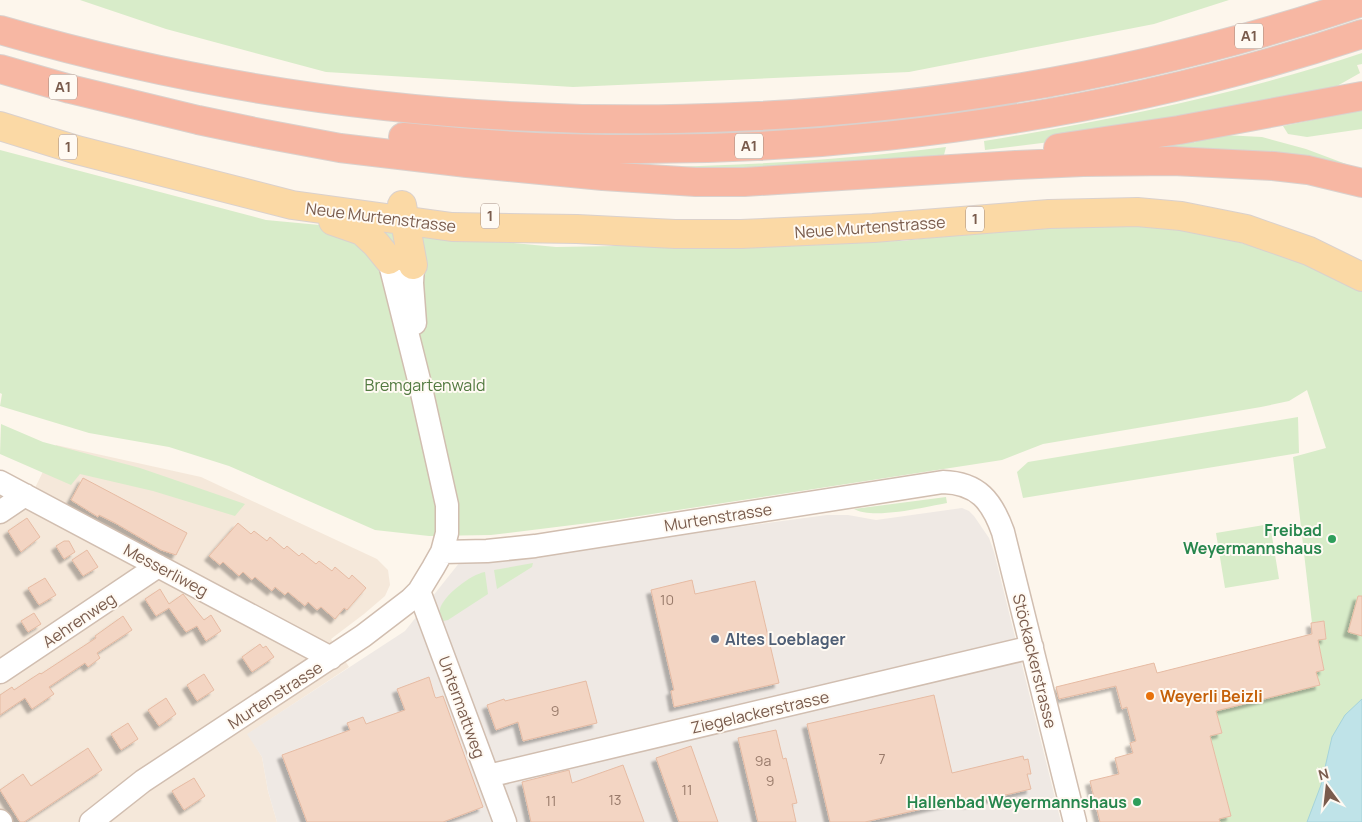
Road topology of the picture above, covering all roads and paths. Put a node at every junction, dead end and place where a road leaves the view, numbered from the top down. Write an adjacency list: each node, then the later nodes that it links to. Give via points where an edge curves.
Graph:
1 (1362, 2): 2 (highway, A1, via 1222,44 1058,80 865,107 696,118 558,118 375,104 162,70)
2 (0, 30)
3 (1362, 34): 6 (highway, A1, via 1229,73 1064,110 965,126 832,141 742,146 612,149 467,143)
4 (0, 69): 6 (highway, A1)
5 (1362, 96): 8 (highway, via 1152,135)
6 (126, 102): 8 (highway, via 340,148 538,170 696,182)
7 (0, 126): 9 (main road, Neue Murtenstrasse / 1, via 77,150)
8 (861, 174): 10 (highway, via 1083,162 1240,163 1308,170)
9 (188, 178): 11 (main road, Neue Murtenstrasse / 1); 12 (main road, Neue Murtenstrasse / 1)
10 (1362, 183)
11 (292, 206): 12 (main road, Neue Murtenstrasse / 1); 15 (main road, via 362,231)
12 (401, 215): 13 (main road, Neue Murtenstrasse / 1); 14 (main road, Neue Murtenstrasse / 1); 15 (main road, via 390,238)
13 (452, 226): 14 (main road, Neue Murtenstrasse / 1); 15 (main road)
14 (578, 228): 16 (main road, Neue Murtenstrasse / 1, via 675,234 756,234 1049,214 1144,213 1203,220 1253,231 1309,251)
15 (401, 263): 21 (street, Murtenstrasse, via 420,384 447,505 447,533)
16 (1362, 277)
17 (0, 482): 18 (street, Messerliweg)
18 (25, 495): 20 (street); 22 (street, Messerliweg)
19 (988, 502): 21 (street, Murtenstrasse, via 971,487 943,482 535,546); 24 (street, Stöckackerstrasse, via 1003,532)
20 (0, 512)
21 (442, 552): 23 (street, Murtenstrasse)
22 (158, 566): 25 (street, Messerliweg); 26 (street, Aehrenweg)
23 (419, 591): 25 (street, Murtenstrasse); 27 (street, Untermattweg)
24 (1032, 647): 27 (street, Ziegelackerstrasse); 30 (street, Stöckackerstrasse)
25 (331, 658): 28 (street, Murtenstrasse, via 143,780)
26 (0, 672)
27 (488, 776): 29 (street, Untermattweg)
28 (91, 822)
29 (505, 822)
30 (1075, 822)

